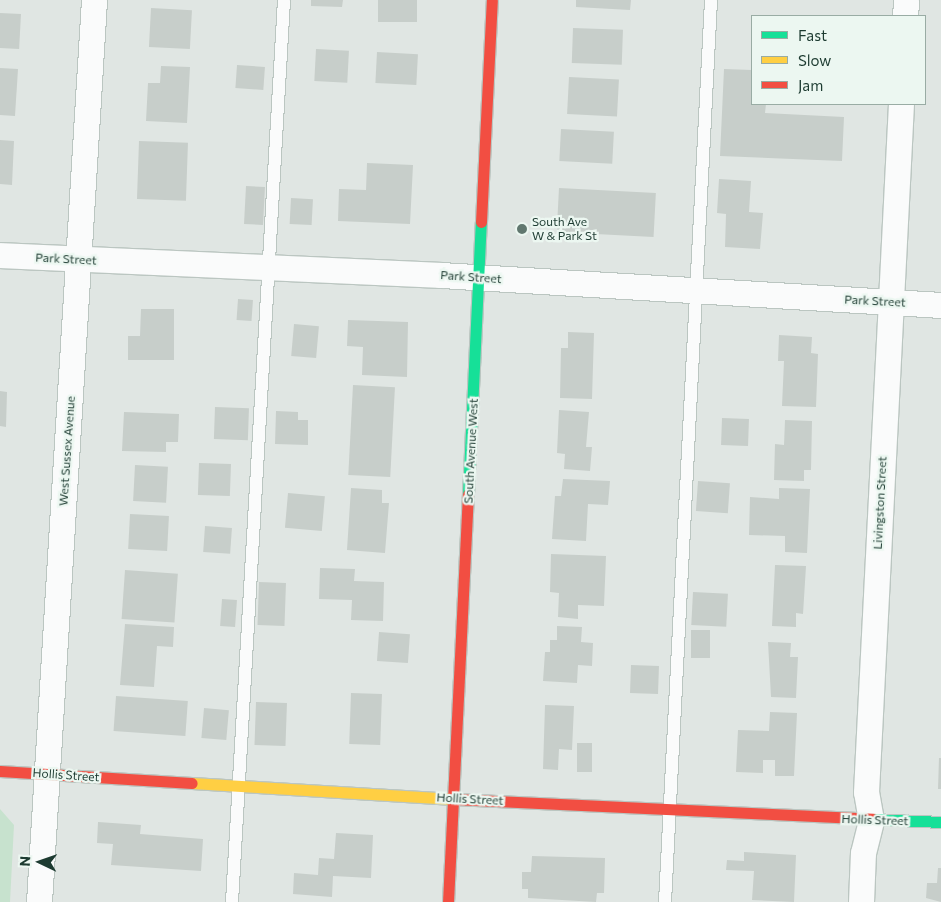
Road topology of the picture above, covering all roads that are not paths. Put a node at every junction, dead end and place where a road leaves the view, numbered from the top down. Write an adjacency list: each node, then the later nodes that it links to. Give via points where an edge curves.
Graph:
1 (94, 0): 9 (street, West Sussex Avenue)
2 (284, 0): 10 (lane)
3 (492, 0): 11 (street, South Avenue West)
4 (711, 0): 12 (lane)
5 (906, 0): 6 (street)
6 (906, 15)
7 (901, 105): 13 (street, Livingston Street)
8 (0, 255): 9 (street, Park Street)
9 (80, 260): 10 (street, Park Street); 16 (street, West Sussex Avenue)
10 (271, 267): 11 (street, Park Street); 17 (lane)
11 (479, 277): 12 (street, Park Street); 18 (street, South Avenue West)
12 (697, 292): 13 (street, Park Street); 19 (lane)
13 (890, 302): 14 (street, Park Street); 20 (street, Livingston Street, via 866,792)
14 (941, 304)
15 (0, 771): 16 (street, Hollis Street)
16 (45, 774): 17 (street, Hollis Street); 22 (street, West Sussex Avenue)
17 (238, 786): 18 (street, Hollis Street); 23 (lane)
18 (453, 799): 19 (street, Hollis Street); 24 (street, South Avenue West)
19 (669, 807): 20 (street, Hollis Street); 25 (lane)
20 (871, 820): 21 (street, Hollis Street); 26 (street, Livingston Street, via 863,854)
21 (941, 822)
22 (39, 902)
23 (232, 902)
24 (448, 902)
25 (665, 902)
26 (861, 902)

